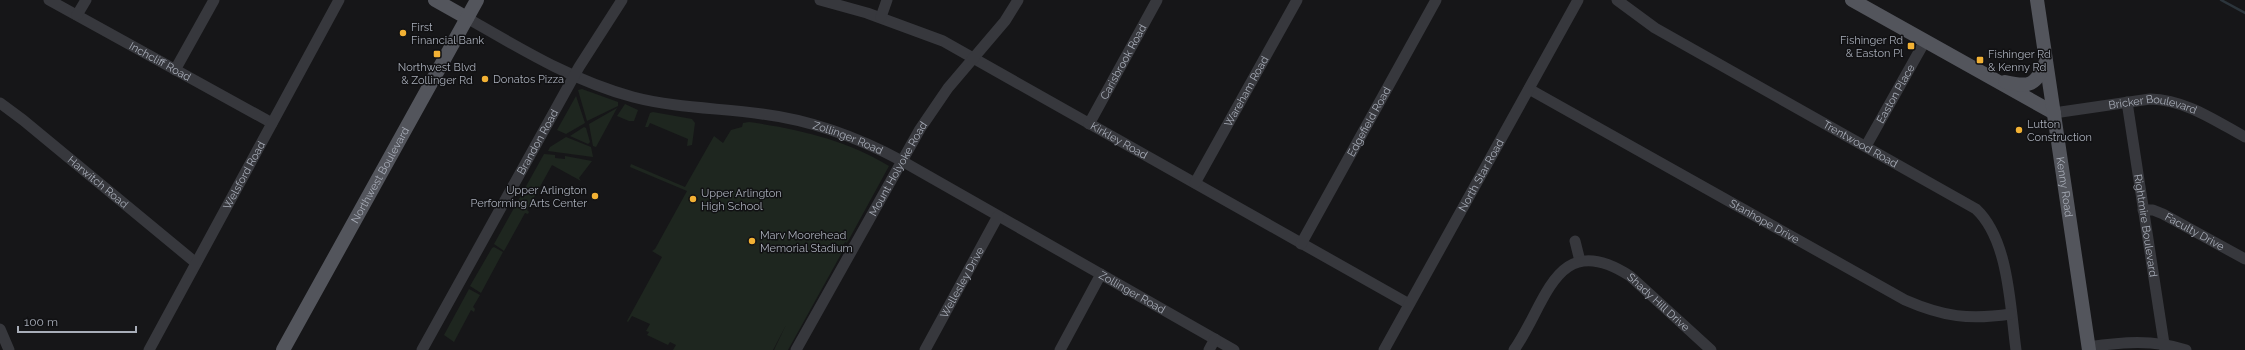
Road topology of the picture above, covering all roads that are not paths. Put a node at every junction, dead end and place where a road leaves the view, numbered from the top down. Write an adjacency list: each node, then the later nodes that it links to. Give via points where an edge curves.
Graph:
1 (49, 0): 18 (street, Inchcliff Road)
2 (86, 0): 18 (street)
3 (214, 0): 24 (street)
4 (339, 0): 31 (street, Welsford Road)
5 (435, 0): 19 (main road, Zollinger Road)
6 (477, 0): 19 (main road, Northwest Boulevard)
7 (622, 0): 25 (street, Brandon Road)
8 (820, 0): 20 (street, Kirkley Road, via 838,3)
9 (887, 0): 20 (street)
10 (1018, 0): 22 (street, Mount Holyoke Road, via 1005,21)
11 (1157, 0): 32 (street, Carisbrook Road)
12 (1296, 0): 36 (street, Wareham Road)
13 (1436, 0): 40 (street, Edgefield Road)
14 (1578, 0): 27 (street, North Star Road)
15 (1617, 0): 34 (street, Trentwood Road, via 1656,28)
16 (1852, 0): 21 (main road)
17 (2037, 0): 23 (main road, Kenny Road)
18 (77, 16): 24 (street, Inchcliff Road)
19 (467, 18): 25 (street, Zollinger Road); 53 (main road, Northwest Boulevard)
20 (881, 18): 22 (street, Kirkley Road, via 927,34)
21 (1925, 41): 26 (main road); 34 (street, Easton Place)
22 (974, 58): 32 (street, Kirkley Road); 35 (street, Mount Holyoke Road, via 948,88)
23 (2046, 62): 26 (main road, via 2037,79 2027,86); 30 (main road, Kenny Road)
24 (175, 70): 31 (street, Inchcliff Road)
25 (573, 77): 35 (street, Zollinger Road, via 634,97 675,106 763,114 809,124 846,136); 54 (street, Brandon Road)
26 (1990, 78): 30 (main road)
27 (1528, 89): 45 (street, North Star Road); 46 (street, Stanhope Drive, via 1905,300 1950,316)
28 (2127, 102): 30 (street, Bricker Boulevard); 33 (street, Bricker Boulevard, via 2161,99 2184,104); 37 (street, Rightmire Boulevard)
29 (0, 103): 43 (street, Harwitch Road)
30 (2054, 113): 50 (main road, Kenny Road)
31 (272, 124): 43 (street, Welsford Road)
32 (1089, 124): 36 (street, Kirkley Road)
33 (2245, 137)
34 (1866, 146): 46 (street, Trentwood Road, via 1965,201 1984,216 1997,238 2003,258)
35 (902, 161): 38 (street, Zollinger Road); 55 (street, Mount Holyoke Road)
36 (1195, 183): 40 (street, Kirkley Road)
37 (2143, 210): 41 (street, Faculty Drive, via 2163,214); 49 (street, Rightmire Boulevard)
38 (998, 216): 44 (street, Zollinger Road); 56 (street, Wellesley Drive)
39 (1575, 241): 42 (street)
40 (1301, 244): 45 (street, Kirkley Road)
41 (2245, 259)
42 (1580, 261): 61 (street, via 1561,270); 62 (street, Shady Hill Drive, via 1601,261 1617,268 1642,286)
43 (196, 263): 52 (street, Welsford Road)
44 (1101, 274): 48 (street, Zollinger Road); 57 (street)
45 (1409, 304): 60 (street, North Star Road)
46 (2011, 314): 63 (street, Trentwood Road)
47 (0, 329): 51 (street)
48 (1215, 339): 58 (street); 59 (street, Zollinger Road)
49 (2164, 347): 50 (street, via 2116,343); 64 (street)
50 (2089, 349)
51 (9, 350)
52 (149, 350)
53 (283, 350)
54 (422, 350)
55 (796, 350)
56 (925, 350)
57 (1060, 350)
58 (1209, 350)
59 (1234, 350)
60 (1384, 350)
61 (1514, 350)
62 (1711, 350)
63 (2016, 350)
64 (2186, 350)

